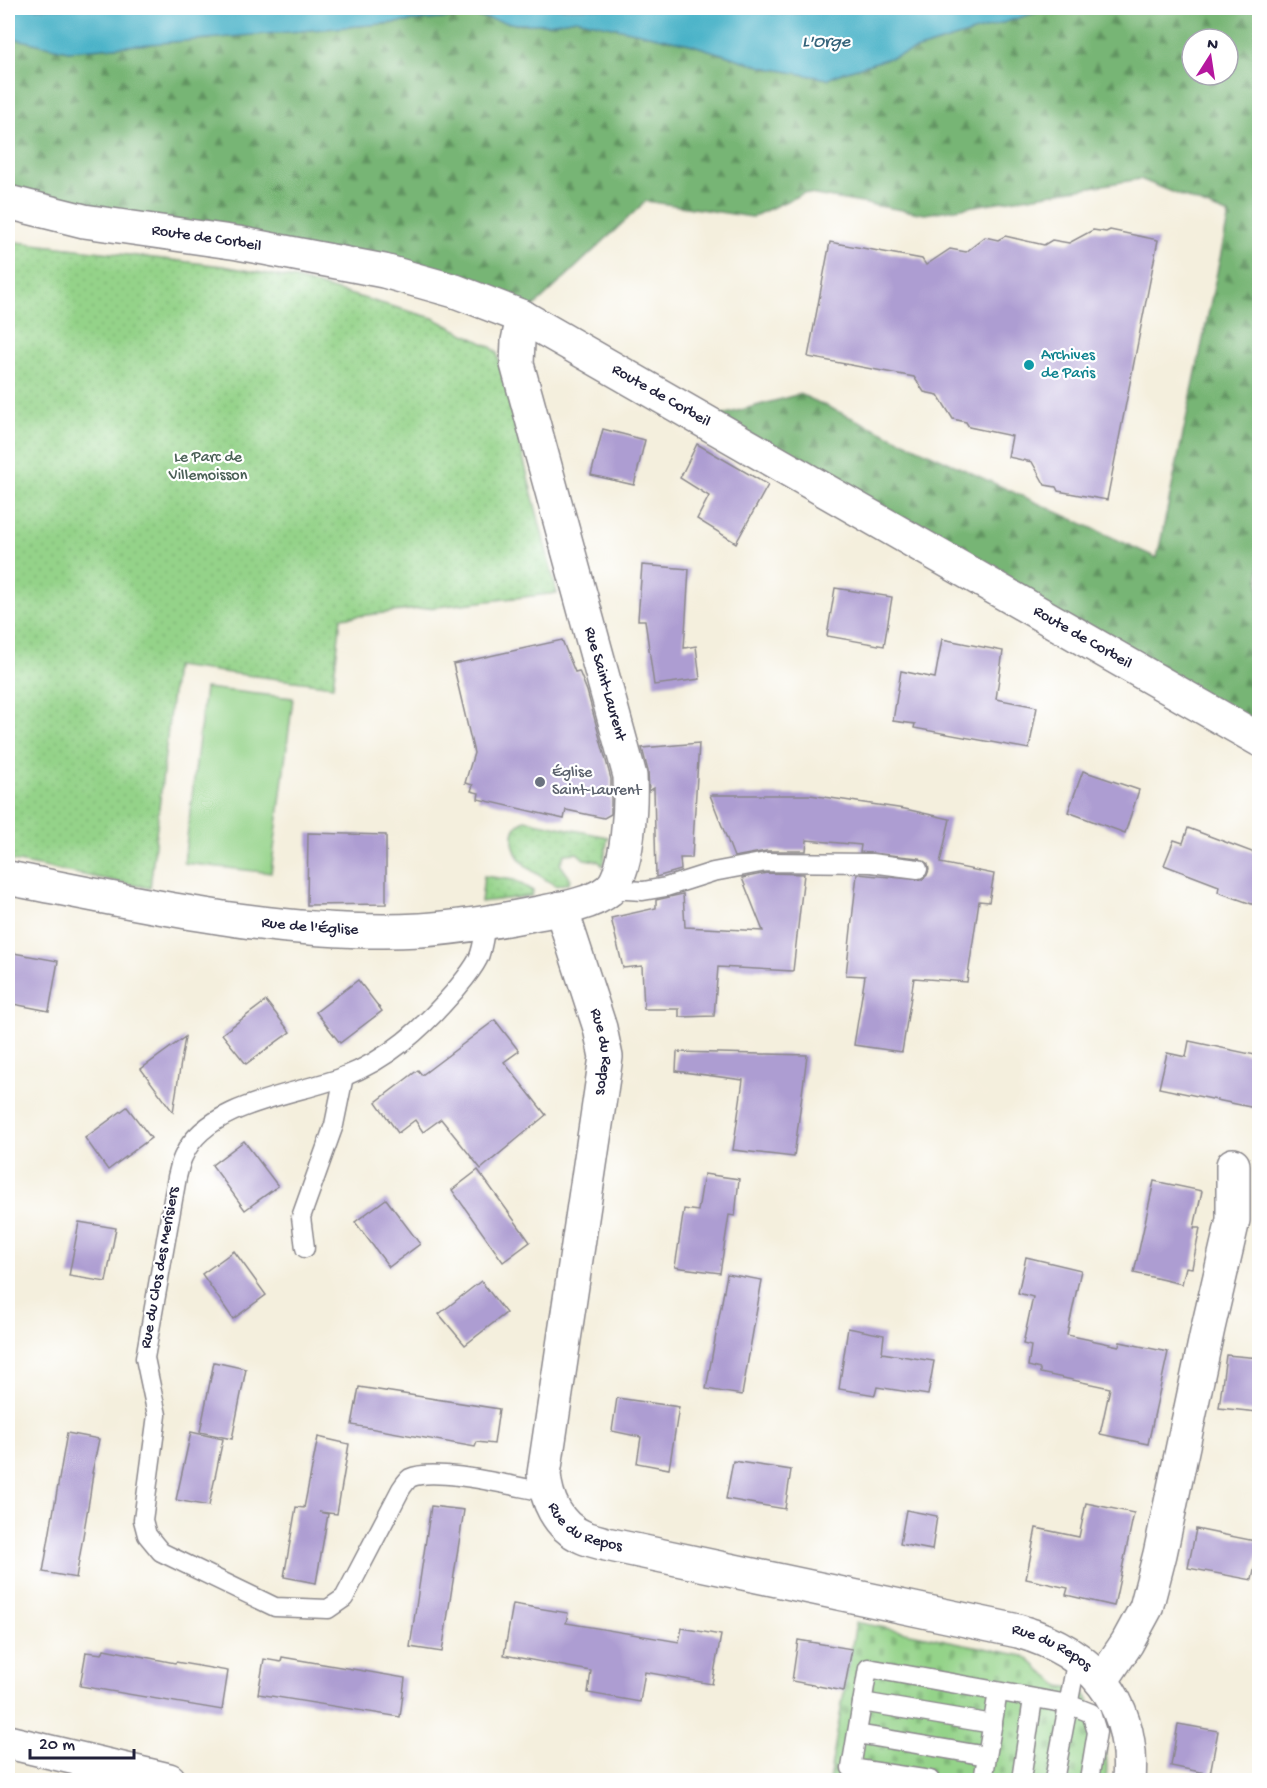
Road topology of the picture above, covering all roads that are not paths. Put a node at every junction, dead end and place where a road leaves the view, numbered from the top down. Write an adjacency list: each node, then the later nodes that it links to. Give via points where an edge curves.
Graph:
1 (8, 202): 2 (street, Route de Corbeil, via 84,221 238,243 384,271 455,291)
2 (523, 317): 3 (street, Route de Corbeil); 6 (street, Rue Saint-Laurent, via 517,364 630,776 628,832 620,873)
3 (1260, 740)
4 (918, 869): 6 (lane, via 871,863 766,862 713,872 666,887 643,891)
5 (8, 878): 8 (street, Rue de l'Église, via 255,922 334,929 420,930)
6 (611, 889): 7 (street, Rue de l'Église)
7 (561, 908): 8 (street, Rue de l'Église); 12 (street, Rue du Repos, via 606,1057 544,1474)
8 (486, 923): 9 (lane, Rue du Clos des Merisiers, via 479,957 432,1018 402,1044)
9 (344, 1076): 11 (lane, via 334,1125 302,1217); 12 (lane, Rue du Clos des Merisiers, via 217,1120 197,1136 184,1154 145,1358 157,1414 145,1494 143,1520 147,1535 161,1552 275,1607 328,1608 344,1598 409,1479 427,1474 466,1477)
10 (1233, 1165): 14 (street, via 1233,1220 1160,1554 1146,1608)
11 (305, 1248)
12 (545, 1492): 13 (street, Rue du Repos, via 551,1507 582,1537 1018,1631)
13 (1077, 1658): 14 (street, Rue du Repos); 18 (lane)
14 (1102, 1680): 29 (street, Rue du Repos, via 1111,1692 1126,1731)
15 (998, 1692): 16 (lane); 17 (lane, via 868,1668); 19 (lane)
16 (1033, 1699): 18 (lane); 26 (lane)
17 (862, 1702): 19 (lane); 20 (lane)
18 (1068, 1704): 27 (lane); 28 (lane, via 1091,1713 1096,1732)
19 (993, 1724): 22 (lane)
20 (857, 1734): 22 (lane); 24 (lane, via 851,1768)
21 (8, 1742): 23 (street)
22 (987, 1756): 25 (lane)
23 (169, 1780)
24 (930, 1780)
25 (983, 1780)
26 (1021, 1780)
27 (1054, 1780)
28 (1089, 1780)
29 (1129, 1780)

